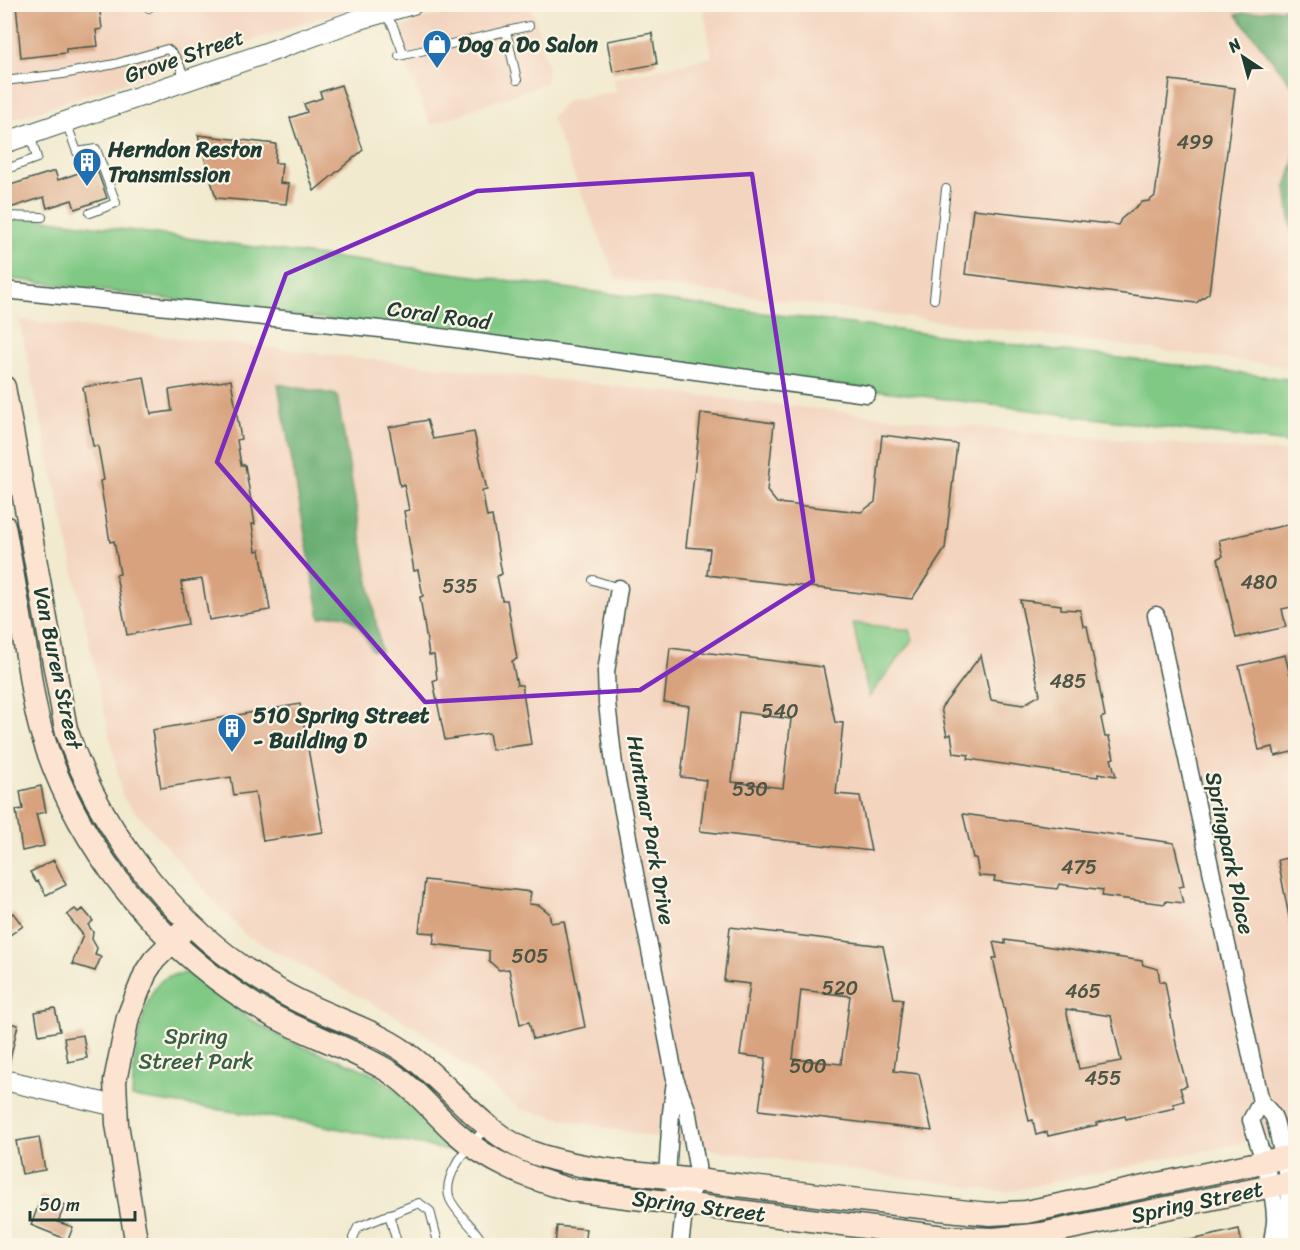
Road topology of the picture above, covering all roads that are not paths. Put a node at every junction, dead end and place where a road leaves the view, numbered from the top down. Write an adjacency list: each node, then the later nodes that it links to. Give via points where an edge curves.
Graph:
1 (413, 4): 2 (street, Grove Street)
2 (382, 9): 4 (lane, via 393,26 402,55); 7 (street, Grove Street)
3 (529, 26): 4 (lane)
4 (506, 31): 5 (lane)
5 (517, 80)
6 (4, 81): 7 (lane, via 116,64 167,49 178,61)
7 (185, 81): 8 (street, Grove Street)
8 (66, 122): 9 (street, Grove Street); 13 (lane, via 77,152 96,148 116,203)
9 (30, 134): 10 (street, Grove Street); 11 (lane, via 37,158)
10 (4, 143)
11 (4, 170)
12 (946, 189): 17 (lane)
13 (90, 213)
14 (4, 216): 15 (lane)
15 (42, 217)
16 (4, 290): 19 (street, Coral Road, via 380,329)
17 (934, 300)
18 (4, 387): 20 (main road, Van Buren Street)
19 (867, 394)
20 (14, 524): 24 (main road, Van Buren Street, via 76,760 123,844); 25 (main road, Van Buren Street, via 34,697 52,762 76,814 105,861)
21 (593, 580): 22 (lane)
22 (619, 588): 26 (street, Huntmar Park Drive, via 606,672 614,765)
23 (1156, 615): 31 (street, Springpark Place, via 1260,1101 1273,1116)
24 (191, 924): 25 (main road); 29 (main road, Spring Street, via 281,992 404,1052)
25 (171, 942): 28 (main road, via 146,972 128,1017 115,1081); 30 (main road, Spring Street, via 257,1007 387,1071)
26 (675, 1079): 32 (street, Huntmar Park Drive); 33 (street, Huntmar Park Drive, via 687,1109)
27 (4, 1080): 28 (street)
28 (116, 1106): 37 (main road)
29 (487, 1126): 30 (lane); 32 (main road, Spring Street, via 538,1156)
30 (471, 1146): 35 (main road, Spring Street, via 519,1173 571,1190); 41 (lane, via 454,1167 450,1199)
31 (1281, 1158): 33 (main road, Spring Street, via 1009,1214 943,1210); 34 (street, Springpark Place)
32 (667, 1177): 33 (main road, Spring Street); 35 (street)
33 (698, 1180): 35 (street)
34 (1285, 1183): 35 (main road, Spring Street, via 1042,1234 994,1239); 43 (street, Springpark Place, via 1271,1239)
35 (685, 1203): 42 (street)
36 (389, 1214): 38 (lane, via 358,1227 353,1238); 39 (lane); 40 (lane, via 419,1203 430,1211)
37 (137, 1245)
38 (355, 1245)
39 (398, 1245)
40 (440, 1245)
41 (484, 1245)
42 (680, 1245)
43 (1273, 1245)

